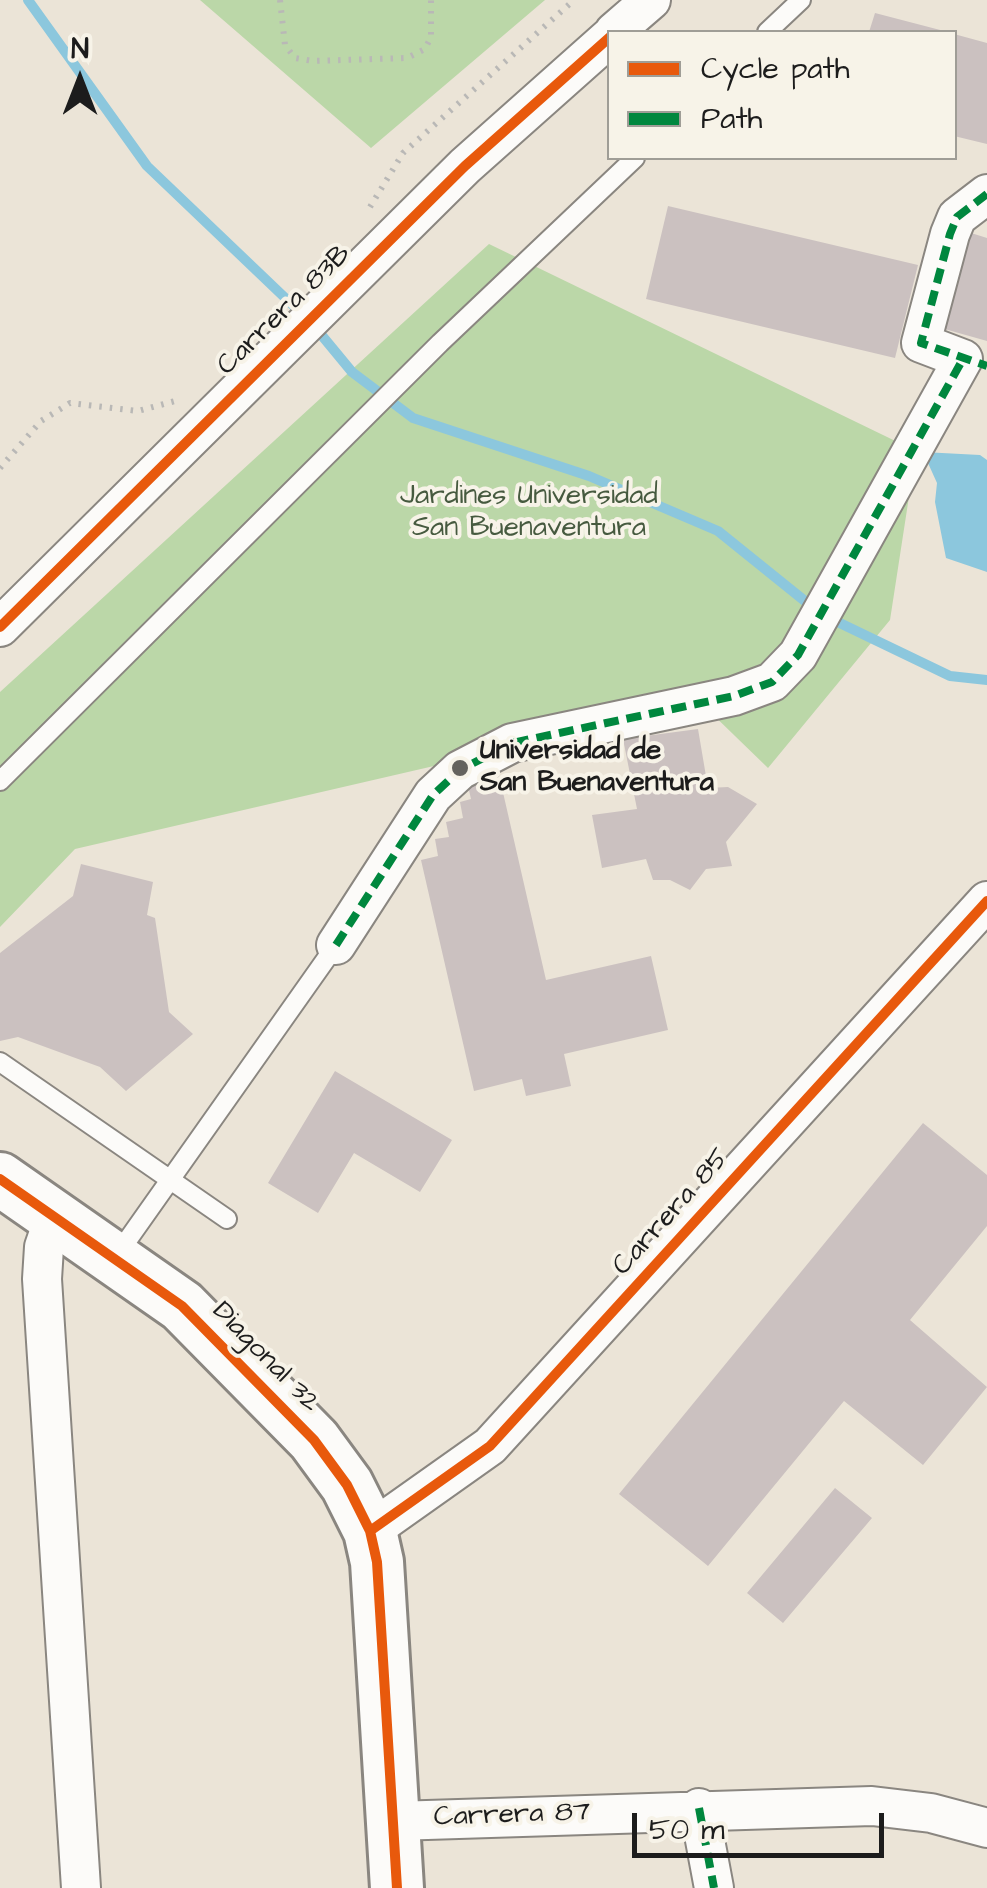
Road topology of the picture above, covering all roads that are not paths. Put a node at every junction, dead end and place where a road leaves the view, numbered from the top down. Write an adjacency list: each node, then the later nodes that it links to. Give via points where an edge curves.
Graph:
1 (650, 0): 3 (street, Carrera 83B)
2 (801, 0): 4 (lane)
3 (617, 30)
4 (769, 30)
5 (607, 40): 8 (street, Carrera 83B, via 239,387)
6 (633, 160): 9 (lane)
7 (987, 194): 11 (street, via 957,217 921,343 963,359 798,655 772,682 734,696 512,742 460,770 434,796)
8 (0, 627)
9 (0, 781)
10 (987, 901): 18 (street, Carrera 85, via 490,1446)
11 (336, 945): 14 (lane)
12 (0, 1062): 14 (lane)
13 (0, 1179): 15 (street, Diagonal 32)
14 (170, 1180): 16 (lane); 17 (lane)
15 (55, 1215): 17 (street, Diagonal 32); 22 (street, via 42,1279)
16 (227, 1219)
17 (116, 1257): 18 (street, Diagonal 32, via 182,1306 314,1440)
18 (370, 1531): 20 (street, Diagonal 32, via 380,1586)
19 (699, 1808): 20 (street, Carrera 87); 21 (street, Carrera 87, via 872,1806); 24 (street)
20 (395, 1821): 23 (street, Diagonal 32)
21 (987, 1828)
22 (81, 1888)
23 (397, 1888)
24 (714, 1888)

